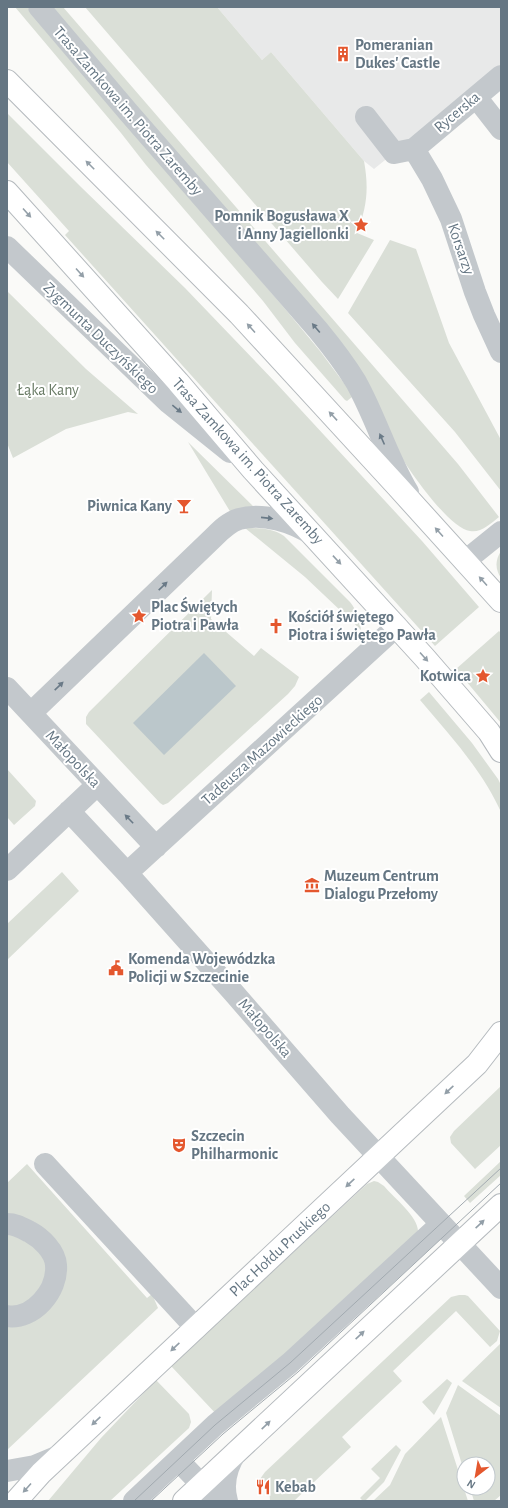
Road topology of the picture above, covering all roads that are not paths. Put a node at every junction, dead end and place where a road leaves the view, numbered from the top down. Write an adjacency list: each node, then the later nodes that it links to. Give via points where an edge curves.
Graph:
1 (39, 7): 12 (street, Trasa Zamkowa im. Piotra Zaremby, one-way to 1, via 399,477 357,383 340,358)
2 (501, 76): 4 (street, Rycerska)
3 (7, 81): 12 (main road, Trasa Zamkowa im. Piotra Zaremby, one-way to 3, via 239,314)
4 (476, 97): 6 (street); 7 (street, Rycerska)
5 (366, 117): 7 (street, via 394,153)
6 (501, 130)
7 (414, 149): 10 (street, Korsarzy, via 451,218 475,292)
8 (7, 192): 11 (main road, Trasa Zamkowa im. Piotra Zaremby, one-way to 11)
9 (7, 248): 11 (street, Zygmunta Duczyńskiego, one-way to 11, via 169,403)
10 (501, 352)
11 (253, 470): 14 (main road, Trasa Zamkowa im. Piotra Zaremby)
12 (419, 511): 15 (main road, Trasa Zamkowa im. Piotra Zaremby, one-way to 12)
13 (501, 532): 15 (street)
14 (316, 538): 17 (main road, Trasa Zamkowa im. Piotra Zaremby, one-way to 17); 19 (street, one-way to 14, via 214,537 233,522 250,517 272,518 296,526)
15 (465, 561): 16 (main road, Trasa Zamkowa im. Piotra Zaremby, one-way to 15)
16 (501, 601)
17 (397, 626): 20 (main road, Trasa Zamkowa im. Piotra Zaremby, one-way to 20); 24 (street, Tadeusza Mazowieckiego)
18 (7, 688): 19 (street, Małopolska)
19 (31, 713): 22 (street, Małopolska)
20 (495, 739): 21 (main road, Trasa Zamkowa im. Piotra Zaremby)
21 (501, 751)
22 (97, 785): 23 (street); 24 (street, Małopolska, one-way to 22)
23 (69, 811): 25 (street); 26 (street, Małopolska)
24 (156, 847): 26 (street, Tadeusza Mazowieckiego)
25 (7, 870)
26 (127, 873): 30 (street, Małopolska, via 328,1102)
27 (501, 1033): 29 (main road)
28 (501, 1043): 29 (street, Plac Hołdu Pruskiego)
29 (477, 1064): 30 (main road, Plac Hołdu Pruskiego, one-way to 30)
30 (379, 1156): 34 (street); 37 (main road, Plac Hołdu Pruskiego, one-way to 37)
31 (45, 1164): 37 (street)
32 (501, 1205): 34 (main road, one-way to 32)
33 (7, 1224): 36 (street, via 14,1224 36,1236 50,1249 56,1264 54,1281 46,1297 34,1310 16,1317)
34 (450, 1233): 35 (street); 38 (main road, one-way to 34); 40 (street, via 215,1425)
35 (501, 1288)
36 (7, 1316)
37 (196, 1328): 39 (main road, Plac Hołdu Pruskiego, one-way to 39)
38 (237, 1452): 42 (main road); 48 (street, via 230,1464 226,1480)
39 (59, 1456): 41 (street, via 35,1466); 43 (main road, Plac Hołdu Pruskiego, one-way to 43)
40 (182, 1464): 42 (street); 44 (street); 45 (street)
41 (7, 1471)
42 (202, 1485): 46 (main road); 47 (street)
43 (16, 1501)
44 (134, 1501)
45 (151, 1501)
46 (184, 1501)
47 (217, 1501)
48 (227, 1501)

